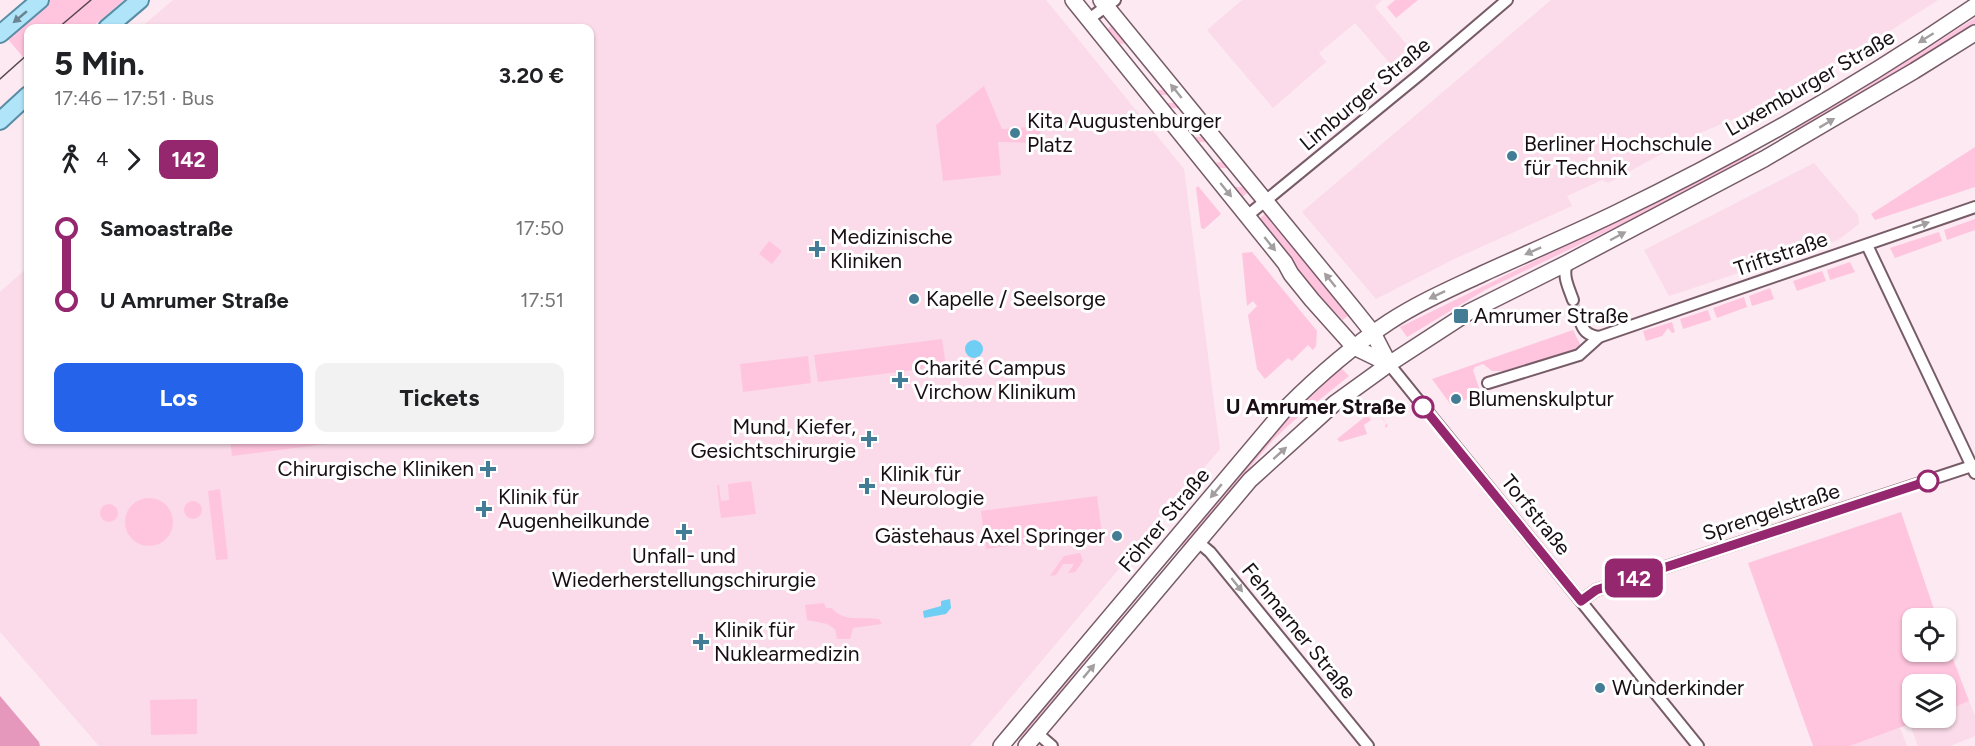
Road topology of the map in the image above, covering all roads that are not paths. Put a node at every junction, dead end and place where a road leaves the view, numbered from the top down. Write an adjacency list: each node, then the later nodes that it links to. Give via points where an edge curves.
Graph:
1 (40, 0): 10 (main road, one-way to 10)
2 (140, 0): 8 (main road)
3 (1073, 0): 7 (main road)
4 (1507, 0): 15 (street, Limburger Straße)
5 (1107, 2): 7 (street); 15 (main road, one-way to 5)
6 (1975, 6): 13 (main road, Luxemburger Straße, one-way to 13)
7 (1089, 19): 17 (main road, one-way to 17)
8 (112, 24)
9 (1975, 33): 14 (main road, Luxemburger Straße, one-way to 9)
10 (0, 34)
11 (24, 99): 12 (main road)
12 (0, 121)
13 (1780, 127): 14 (main road); 22 (main road, Luxemburger Straße, one-way to 22, via 1613,214 1433,297)
14 (1790, 145): 19 (main road, Luxemburger Straße, one-way to 14)
15 (1266, 201): 17 (street, Limburger Straße); 22 (main road, one-way to 15)
16 (1975, 207): 18 (street, Triftstraße, one-way to 16)
17 (1247, 216): 24 (main road, one-way to 24)
18 (1867, 245): 23 (street, Triftstraße); 27 (street)
19 (1567, 263): 20 (street, via 1565,278); 25 (main road, Luxemburger Straße, via 1469,312)
20 (1574, 300)
21 (1580, 320): 23 (street, via 1589,335)
22 (1373, 333): 24 (main road, Föhrer Straße); 25 (main road)
23 (1599, 337): 26 (street, Triftstraße, via 1579,355)
24 (1354, 347): 25 (main road); 31 (main road, Föhrer Straße, one-way to 31, via 1285,410)
25 (1389, 364): 28 (main road, Föhrer Straße, one-way to 25, via 1250,480 1335,403); 29 (street, Torfstraße)
26 (1488, 383)
27 (1974, 468): 29 (street, Sprengelstraße, via 1596,590)
28 (1198, 542): 30 (main road, Föhrer Straße, one-way to 28); 34 (street, Fehmarner Straße, one-way to 34)
29 (1581, 601): 35 (street, Torfstraße)
30 (1037, 733): 32 (main road, Föhrer Straße); 33 (street)
31 (1001, 746)
32 (1026, 746)
33 (1052, 746)
34 (1368, 746)
35 (1698, 746)

